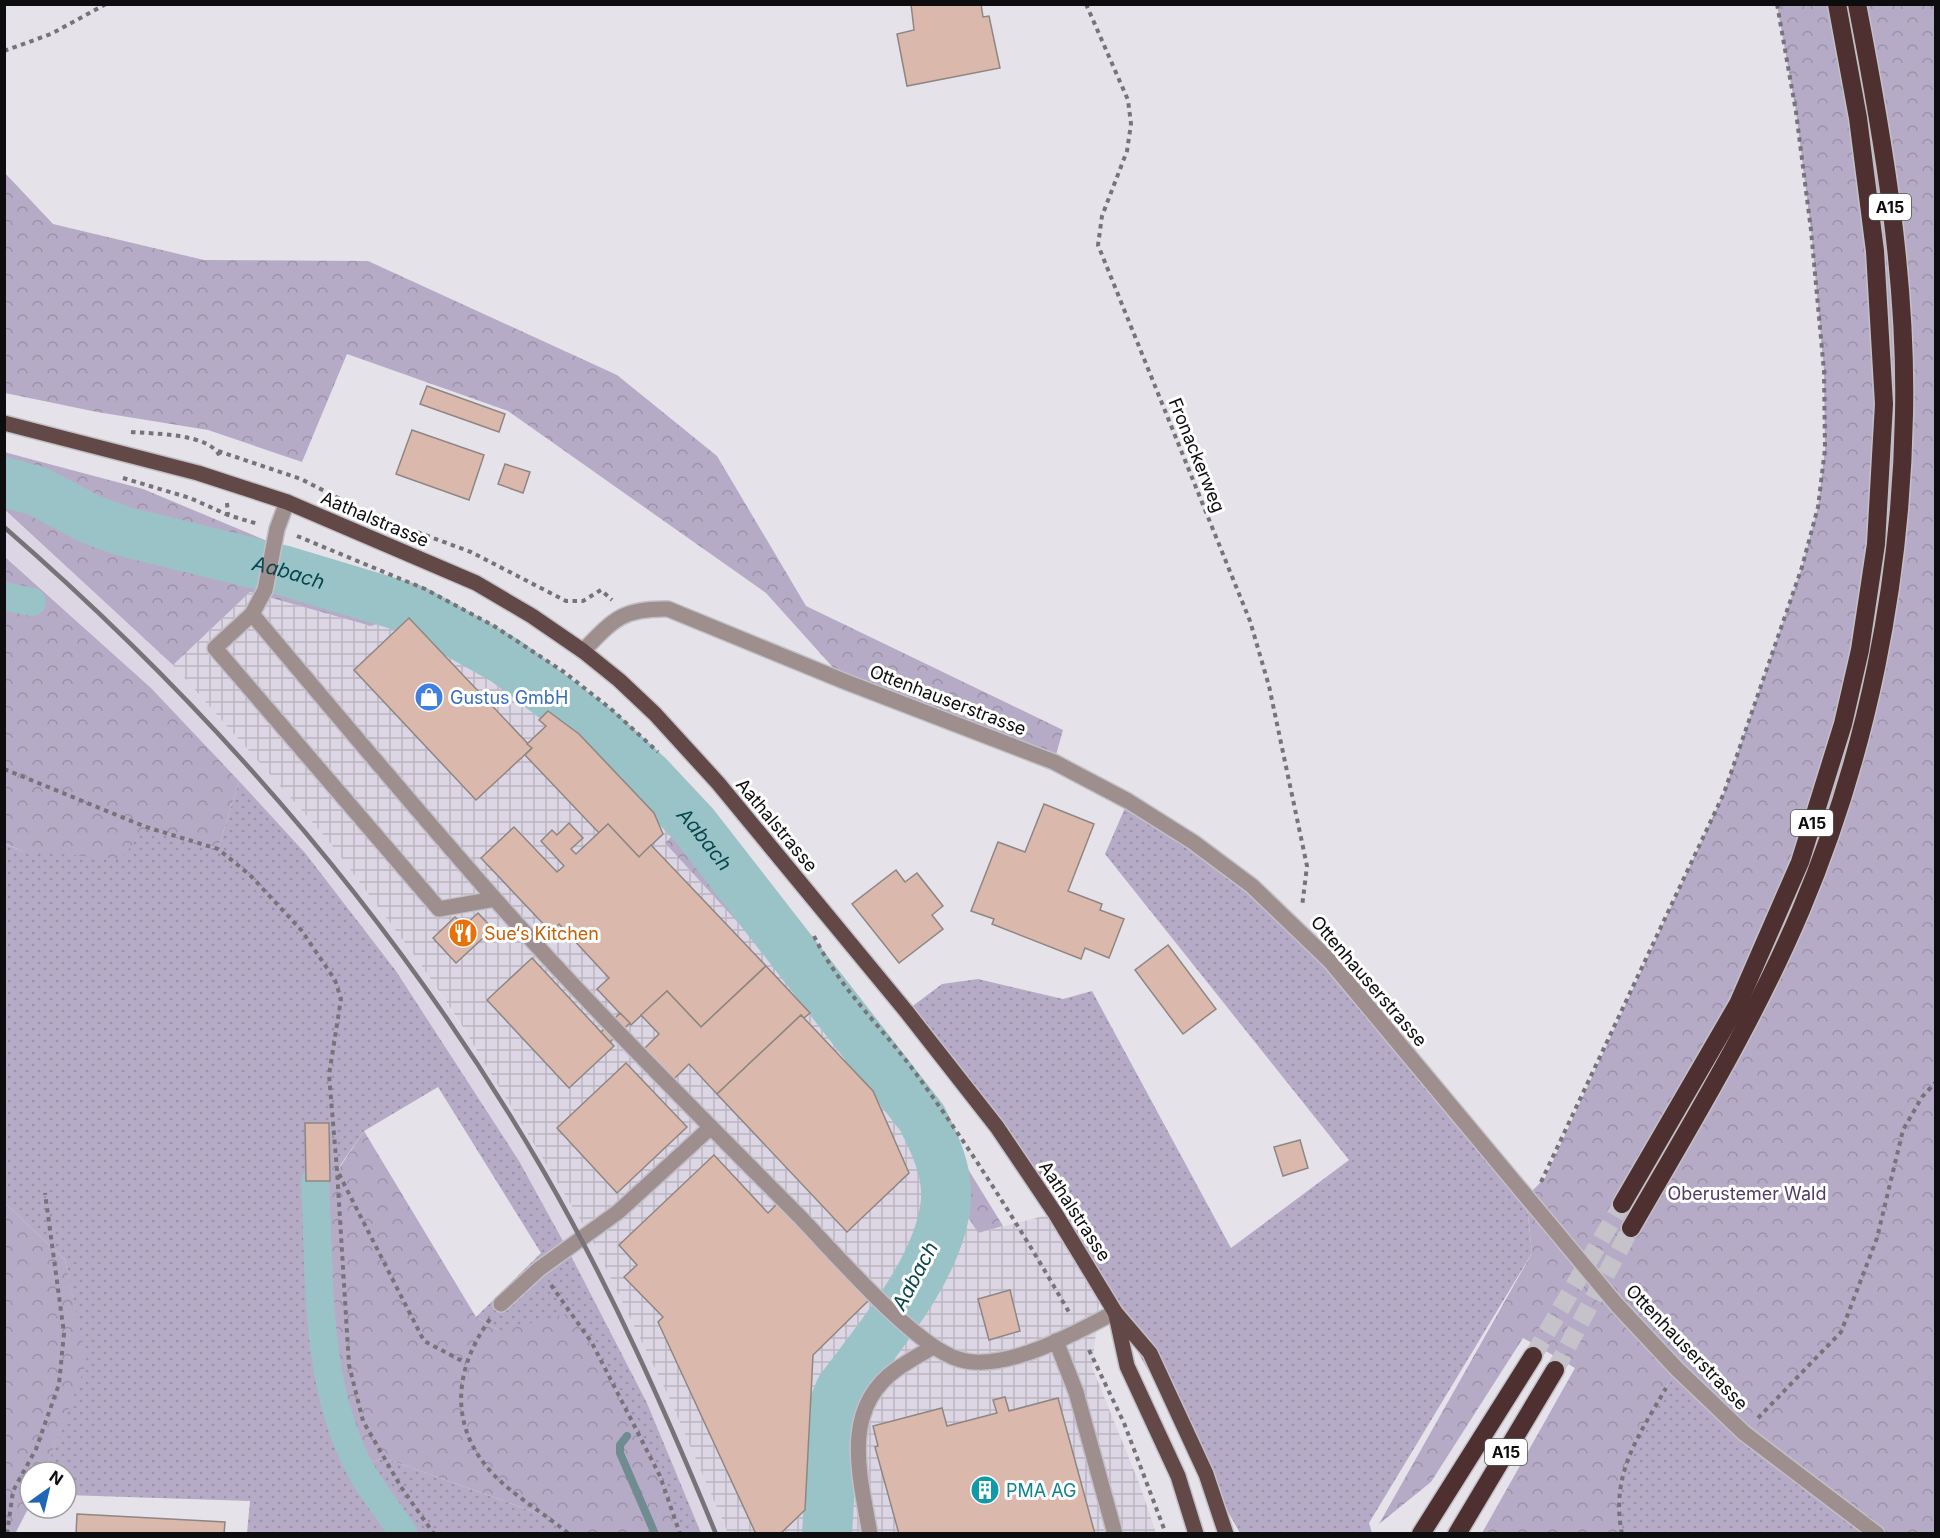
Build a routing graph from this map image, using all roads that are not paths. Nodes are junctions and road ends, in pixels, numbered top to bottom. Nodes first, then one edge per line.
1 (1837, 4) edge
2 (1857, 4) edge
3 (4, 423) edge
4 (287, 502) junction
5 (252, 614) junction
6 (583, 651) junction
7 (495, 899) junction
8 (711, 1127) junction
9 (1622, 1204) tunnel mouth
10 (1631, 1228) tunnel mouth
11 (501, 1304) road end
12 (1115, 1312) junction
13 (1056, 1341) junction
14 (933, 1347) junction
15 (1533, 1356) tunnel mouth
16 (1555, 1371) tunnel mouth
17 (1452, 1482) junction
18 (870, 1533) edge
19 (1115, 1533) edge
20 (1196, 1533) edge
21 (1226, 1533) edge
22 (1407, 1533) edge
23 (1421, 1533) edge
24 (1457, 1533) edge
25 (1877, 1533) edge

1 - 9 highway, A15
2 - 10 highway, A15
3 - 4 main road, Aathalstrasse
4 - 5 street
4 - 6 main road, Aathalstrasse
5 - 7 street
5 - 7 street
6 - 12 main road, Aathalstrasse
6 - 25 street, Ottenhauserstrasse
7 - 8 street
8 - 11 street
8 - 14 street
12 - 13 street
12 - 20 main road, Aathalstrasse
12 - 21 main road, Aathalstrasse
13 - 14 street
13 - 19 street
14 - 18 street
15 - 17 highway, A15
16 - 24 highway, A15
17 - 22 highway
17 - 23 highway

